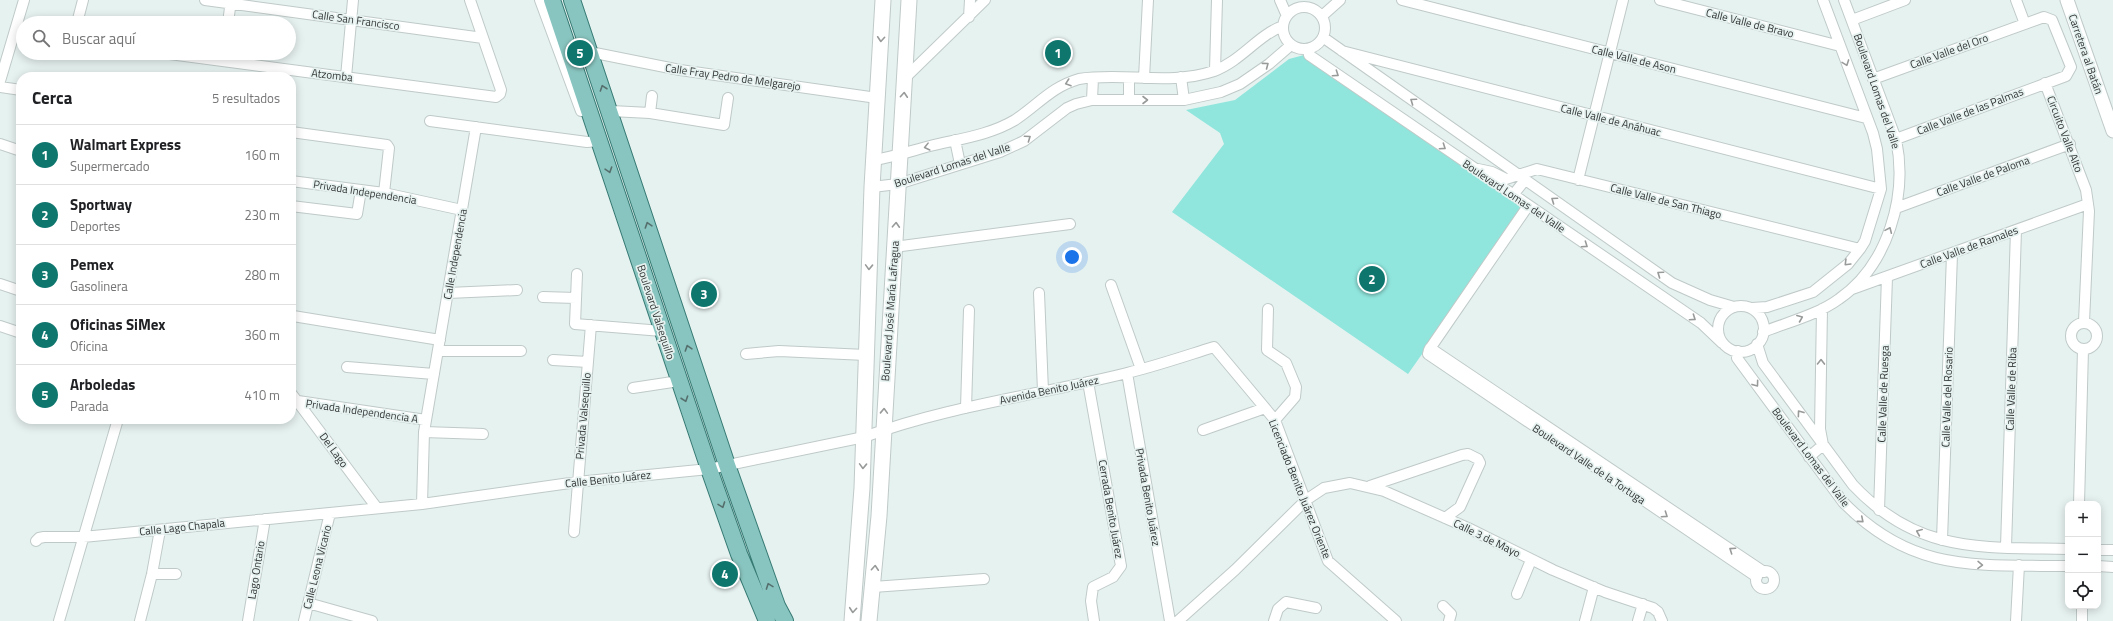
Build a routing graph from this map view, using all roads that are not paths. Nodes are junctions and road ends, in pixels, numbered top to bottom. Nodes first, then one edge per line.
1 (24, 0) edge
2 (83, 0) edge
3 (205, 0) edge
4 (353, 0) edge
5 (470, 0) edge
6 (540, 0) edge
7 (552, 0) edge
8 (572, 0) edge
9 (884, 0) edge
10 (909, 0) edge
11 (970, 0) edge
12 (985, 0) edge
13 (1148, 0) edge
14 (1217, 0) edge
15 (1280, 0) edge
16 (1340, 0) edge
17 (1402, 0) edge
18 (1623, 0) edge
19 (1660, 0) edge
20 (1823, 0) edge
21 (1844, 0) edge
22 (1905, 0) edge
23 (2016, 0) edge
24 (2067, 0) edge
25 (231, 2) edge
26 (1302, 4) edge
27 (19, 16) edge
28 (79, 16) edge
29 (229, 16) edge
30 (1287, 16) junction
31 (1322, 16) junction
32 (969, 17) junction
33 (350, 20) junction
34 (1852, 20) junction
35 (2025, 24) junction
36 (1283, 26) junction
37 (16, 27) edge
38 (483, 38) junction
39 (1324, 38) junction
40 (1291, 45) junction
41 (1840, 46) junction
42 (1308, 49) junction
43 (1342, 51) junction
44 (590, 52) junction
45 (1610, 53) junction
46 (241, 60) edge
47 (1215, 70) junction
48 (346, 77) junction
49 (1181, 77) junction
50 (905, 78) junction
51 (1093, 78) junction
52 (1129, 78) junction
53 (1144, 78) junction
54 (1873, 79) junction
55 (0, 81) edge
56 (2045, 83) junction
57 (0, 87) edge
58 (16, 89) edge
59 (652, 96) dead end
60 (728, 98) dead end
61 (877, 98) junction
62 (1092, 100) junction
63 (1129, 100) junction
64 (1184, 100) junction
65 (611, 111) junction
66 (650, 113) junction
67 (1594, 116) junction
68 (1866, 118) junction
69 (430, 121) dead end
70 (586, 122) dead end
71 (476, 127) junction
72 (2113, 131) edge
73 (296, 133) edge
74 (1896, 139) junction
75 (955, 140) junction
76 (599, 141) junction
77 (0, 144) edge
78 (2070, 144) junction
79 (16, 149) edge
80 (900, 155) junction
81 (874, 160) junction
82 (960, 164) junction
83 (1474, 168) junction
84 (1521, 177) junction
85 (1578, 180) junction
86 (296, 182) edge
87 (898, 184) junction
88 (872, 187) junction
89 (1881, 189) junction
90 (360, 190) junction
91 (384, 192) junction
92 (1513, 195) junction
93 (2088, 204) junction
94 (1528, 206) junction
95 (296, 207) edge
96 (1896, 208) junction
97 (462, 210) junction
98 (1070, 224) dead end
99 (2016, 230) junction
100 (894, 247) junction
101 (1860, 249) junction
102 (1952, 254) junction
103 (577, 274) dead end
104 (1887, 277) junction
105 (0, 284) edge
106 (1111, 285) dead end
107 (16, 289) edge
108 (517, 290) dead end
109 (1850, 290) junction
110 (448, 293) junction
111 (1039, 293) dead end
112 (543, 297) dead end
113 (576, 298) junction
114 (1734, 307) junction
115 (1752, 308) junction
116 (1268, 309) dead end
117 (1822, 309) junction
118 (969, 310) dead end
119 (296, 316) edge
120 (2084, 322) junction
121 (591, 325) junction
122 (0, 326) edge
123 (16, 331) edge
124 (662, 331) junction
125 (1764, 332) junction
126 (440, 340) junction
127 (1722, 343) junction
128 (1757, 344) junction
129 (1214, 348) joint
130 (2083, 349) junction
131 (438, 351) junction
132 (521, 352) dead end
133 (1738, 352) junction
134 (746, 354) dead end
135 (866, 355) junction
136 (553, 360) dead end
137 (588, 362) junction
138 (347, 367) dead end
139 (1141, 369) junction
140 (1127, 373) junction
141 (434, 374) junction
142 (679, 380) junction
143 (1088, 382) junction
144 (633, 388) dead end
145 (1043, 392) junction
146 (296, 399) edge
147 (298, 401) junction
148 (966, 408) junction
149 (1265, 408) junction
150 (426, 420) junction
151 (1275, 420) junction
152 (117, 424) edge
153 (884, 430) junction
154 (1203, 430) dead end
155 (1817, 431) junction
156 (424, 432) junction
157 (484, 434) dead end
158 (864, 437) junction
159 (1824, 445) junction
160 (1801, 446) junction
161 (1809, 457) junction
162 (727, 465) junction
163 (709, 469) junction
164 (577, 482) junction
165 (1370, 486) junction
166 (1306, 500) junction
167 (2079, 501) edge
168 (422, 504) junction
169 (377, 508) junction
170 (1879, 510) junction
171 (330, 513) junction
172 (1445, 518) junction
173 (265, 519) junction
174 (160, 530) junction
175 (574, 532) dead end
176 (83, 537) junction
177 (1942, 540) junction
178 (36, 542) dead end
179 (2006, 547) junction
180 (2038, 548) junction
181 (2065, 549) edge
182 (2101, 550) edge
183 (2113, 550) edge
184 (1531, 560) junction
185 (2019, 566) junction
186 (2038, 566) junction
187 (2065, 566) edge
188 (2101, 566) edge
189 (2113, 566) edge
190 (152, 574) junction
191 (176, 574) dead end
192 (1761, 574) dead end
193 (984, 579) dead end
194 (873, 587) junction
195 (1594, 587) junction
196 (1517, 594) dead end
197 (308, 603) junction
198 (1643, 604) junction
199 (1443, 606) dead end
200 (1316, 608) dead end
201 (2082, 609) edge
202 (59, 621) edge
203 (140, 621) edge
204 (248, 621) edge
205 (304, 621) edge
206 (372, 621) edge
207 (767, 621) edge
208 (786, 621) edge
209 (852, 621) edge
210 (869, 621) edge
211 (1094, 621) edge
212 (1170, 621) edge
213 (1178, 621) edge
214 (1274, 621) edge
215 (1396, 621) edge
216 (1449, 621) edge
217 (1585, 621) edge
218 (1638, 621) edge
219 (1662, 621) edge
220 (2016, 621) edge
221 (2082, 621) edge

1 - 27 street
2 - 28 street
3 - 25 street, Calle San Francisco
4 - 33 street
5 - 38 street
6 - 70 street
7 - 76 main road, Boulevard Valsequillo
8 - 44 main road, Boulevard Valsequillo
9 -> 61 main road, Boulevard José María Lafragua
10 - 50 main road, Boulevard José María Lafragua
11 - 32 street
12 - 32 street
13 - 53 street
14 - 47 street
15 - 30 street
16 - 31 street
17 - 45 street, Calle Valle de Ason
18 - 45 street
19 - 41 street, Calle Valle de Bravo
20 - 41 street, Boulevard Lomas del Valle
21 - 34 street, Boulevard Lomas del Valle
22 - 34 street
23 - 35 street
24 - 72 street, Carretera al Batán
25 - 29 street
25 - 33 street, Calle San Francisco
26 - 30 street
26 - 31 street
30 - 36 street
31 - 39 street
32 - 50 street
33 - 38 street, Calle San Francisco
33 - 48 street
34 - 54 street, Boulevard Lomas del Valle
35 - 54 street, Calle Valle del Oro
35 - 56 street, Circuito Valle Alto
36 - 40 street
36 - 47 street, Boulevard Lomas del Valle
37 - 55 street
38 - 48 street, Atzomba
39 - 42 street
39 - 43 street, Boulevard Lomas del Valle
40 - 42 street
64 -> 40 street, Boulevard Lomas del Valle
41 -> 68 street, Boulevard Lomas del Valle
42 -> 83 street, Boulevard Lomas del Valle
43 - 67 street, Calle Valle de Anáhuac
84 -> 43 street, Boulevard Lomas del Valle
44 - 61 street, Calle Fray Pedro de Melgarejo
65 -> 44 main road, Boulevard Valsequillo
45 - 67 street
45 - 68 street, Calle Valle de Ason
46 - 48 street, Atzomba
47 - 49 street, Boulevard Lomas del Valle
49 - 53 street, Boulevard Lomas del Valle
49 - 64 street
80 -> 50 main road, Boulevard José María Lafragua
51 - 52 street, Boulevard Lomas del Valle
51 - 62 street
51 -> 75 street, Boulevard Lomas del Valle
52 - 53 street, Boulevard Lomas del Valle
52 - 63 street
54 - 74 street, Boulevard Lomas del Valle
56 - 74 street, Calle Valle de las Palmas
56 - 78 street, Circuito Valle Alto
57 - 58 street
59 - 66 street
60 - 66 street
61 - 81 main road, Boulevard José María Lafragua
62 - 63 street, Boulevard Lomas del Valle
82 -> 62 street, Boulevard Lomas del Valle
63 -> 64 street, Boulevard Lomas del Valle
65 - 66 street
162 -> 65 main road, Boulevard Valsequillo
67 - 85 street
67 - 89 street, Calle Valle de Anáhuac
68 - 89 street, Boulevard Lomas del Valle
69 - 71 street
71 - 76 street
71 - 97 street, Calle Independencia
73 - 91 street
74 - 96 street, Boulevard Lomas del Valle
75 -> 80 street, Boulevard Lomas del Valle
75 - 82 street
76 -> 124 main road, Boulevard Valsequillo
77 - 79 street
78 - 93 street, Circuito Valle Alto
78 - 96 street, Calle Valle de Paloma
80 - 81 street, Boulevard Lomas del Valle
80 - 87 main road, Boulevard José María Lafragua
81 - 88 main road, Boulevard José María Lafragua
82 - 87 street, Boulevard Lomas del Valle
83 - 84 street, Calle Valle de San Thiago
83 - 92 street, Boulevard Lomas del Valle
84 - 85 street, Calle Valle de San Thiago
84 - 92 street
114 -> 84 street, Boulevard Lomas del Valle
85 - 101 street, Calle Valle de San Thiago
86 - 90 street, Privada Independencia
87 - 88 street, Boulevard Lomas del Valle
100 -> 87 main road, Boulevard José María Lafragua
88 -> 135 main road, Boulevard José María Lafragua
89 - 101 street, Boulevard Lomas del Valle
90 - 91 street, Privada Independencia
90 - 95 street
91 - 97 street, Privada Independencia
92 - 94 street, Boulevard Lomas del Valle
93 - 99 street, Calle Valle de Ramales
93 - 120 street, Circuito Valle Alto
94 -> 127 street, Boulevard Lomas del Valle
94 - 192 street, Boulevard Valle de la Tortuga
109 -> 96 street, Boulevard Lomas del Valle
97 - 110 street, Calle Independencia
98 - 100 street
99 - 102 street, Calle Valle de Ramales
99 - 179 street, Calle Valle de Riba
153 -> 100 main road, Boulevard José María Lafragua
101 -> 115 street, Boulevard Lomas del Valle
102 - 104 street, Calle Valle de Ramales
102 - 177 street, Calle Valle del Rosario
103 - 113 street
104 - 109 street, Calle Valle de Ramales
104 - 170 street, Calle Valle de Ruesga
105 - 107 street
106 - 139 street
108 - 110 street
109 - 117 street, Boulevard Lomas del Valle
110 - 126 street, Calle Independencia
111 - 145 street
112 - 113 street
113 - 121 street
114 - 115 street
114 - 127 street
115 - 125 street
116 - 151 street
125 -> 117 street, Boulevard Lomas del Valle
155 -> 117 street
118 - 148 street
119 - 126 street
120 - 130 street
120 - 130 street
121 - 124 street
121 - 137 street, Privada Valsequillo
122 - 123 street
124 - 142 main road, Boulevard Valsequillo
125 - 128 street
126 - 131 street, Calle Independencia
127 - 133 street
128 - 133 street
155 -> 128 street, Boulevard Lomas del Valle
129 - 139 street, Avenida Benito Juárez
129 - 149 street, Licenciado Benito Juárez Oriente
130 - 167 street
131 - 132 street
131 - 141 street, Calle Independencia
133 -> 160 street, Boulevard Lomas del Valle
134 - 135 street
135 - 158 main road, Boulevard José María Lafragua
136 - 137 street
137 - 164 street, Privada Valsequillo
138 - 141 street
139 - 140 street, Avenida Benito Juárez
140 - 143 street, Avenida Benito Juárez
140 - 212 street, Privada Benito Juárez
141 - 150 street, Calle Independencia
142 - 144 street
142 -> 163 main road, Boulevard Valsequillo
143 - 145 street, Avenida Benito Juárez
143 - 211 street, Cerrada Benito Juárez
145 - 148 street, Avenida Benito Juárez
146 - 147 street, Del Lago
147 - 150 street, Privada Independencia A
147 - 169 street, Del Lago
148 - 153 street, Avenida Benito Juárez
149 - 151 street, Licenciado Benito Juárez Oriente
149 - 154 street
150 - 156 street, Calle Independencia
151 - 166 street, Licenciado Benito Juárez Oriente
152 - 176 street
153 - 158 street, Calle Benito Juárez
194 -> 153 main road, Boulevard José María Lafragua
155 - 159 street, Boulevard Lomas del Valle
155 - 160 street
156 - 157 street
156 - 168 street, Calle Independencia
158 - 162 street, Calle Benito Juárez
158 -> 209 main road, Boulevard José María Lafragua
159 - 161 street
159 - 170 street, Boulevard Lomas del Valle
160 - 161 street, Boulevard Lomas del Valle
161 -> 185 street, Boulevard Lomas del Valle
162 - 163 street, Calle Benito Juárez
208 -> 162 main road, Boulevard Valsequillo
163 - 164 street, Calle Benito Juárez
163 -> 207 main road, Boulevard Valsequillo
164 - 168 street, Calle Benito Juárez
164 - 175 street, Privada Valsequillo
165 - 166 street, Calle 3 de Mayo
165 - 172 street, Calle 3 de Mayo
165 - 172 street
166 - 213 street, Calle 3 de Mayo
166 - 215 street, Licenciado Benito Juárez Oriente
168 - 169 street, Calle Benito Juárez
169 - 171 street, Calle Benito Juárez
177 -> 170 street, Boulevard Lomas del Valle
171 - 173 street, Calle Lago Chapala
171 - 197 street, Calle Leona Vicario
172 - 184 street, Calle 3 de Mayo
173 - 174 street, Calle Lago Chapala
173 - 204 street, Lago Ontario
174 - 176 street, Calle Lago Chapala
174 - 190 street
176 - 178 street, Calle Lago Chapala
176 - 202 street
177 - 179 street, Boulevard Lomas del Valle
179 - 180 street, Boulevard Lomas del Valle
180 - 181 street, Boulevard Lomas del Valle
180 - 186 street
182 - 183 street
184 - 195 street, Calle 3 de Mayo
184 - 196 street
185 - 186 street, Boulevard Lomas del Valle
185 - 220 street
186 - 187 street, Boulevard Lomas del Valle
188 - 189 street
190 - 191 street
190 - 203 street
193 - 194 street
194 - 210 main road, Boulevard José María Lafragua
195 - 198 street, Calle 3 de Mayo
195 - 217 street
197 - 205 street, Calle Leona Vicario
197 - 206 street
198 - 218 street
198 - 219 street, Calle 3 de Mayo
199 - 216 street
200 - 214 street
201 - 221 street

